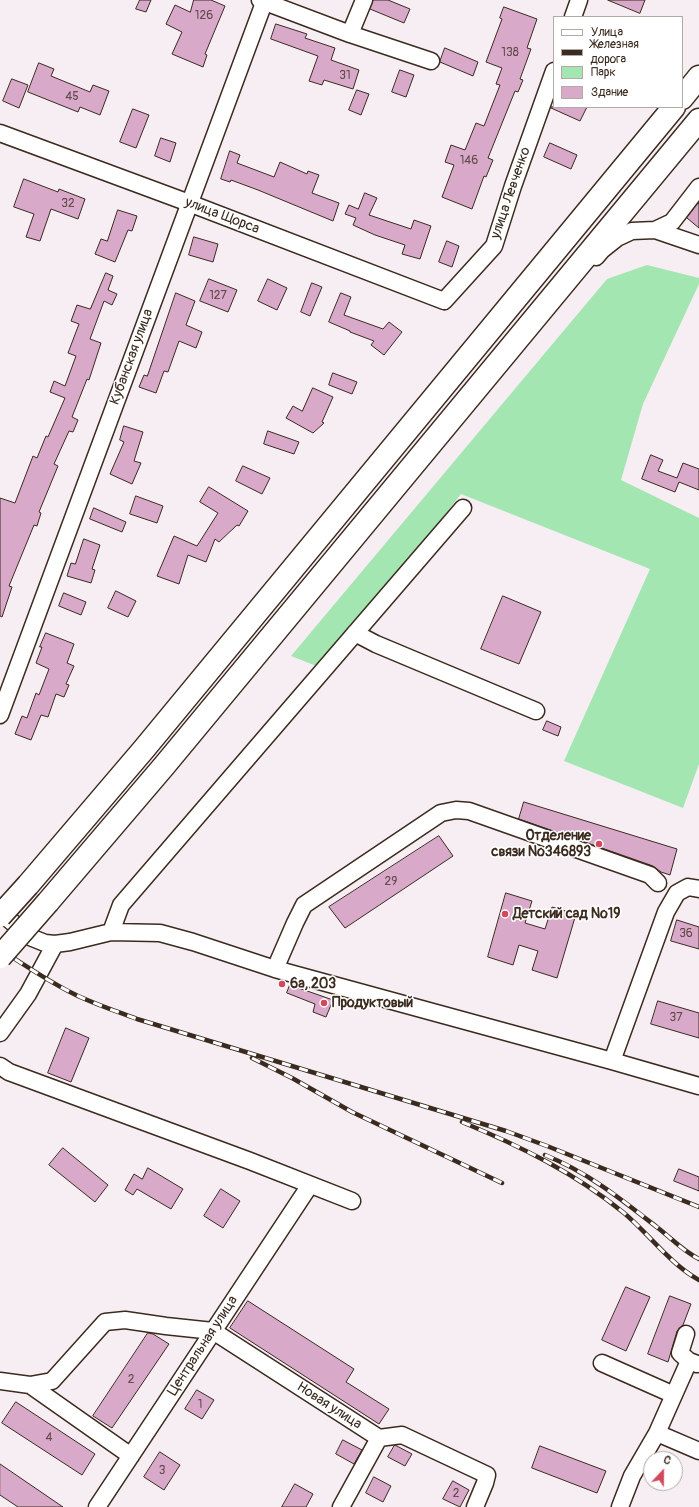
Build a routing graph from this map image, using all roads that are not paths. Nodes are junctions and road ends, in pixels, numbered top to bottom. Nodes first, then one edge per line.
1 (364, 0) edge
2 (579, 0) edge
3 (263, 1) edge
4 (573, 16) edge
5 (350, 34) junction
6 (431, 61) dead end
7 (553, 74) edge
8 (699, 77) edge
9 (683, 97) edge
10 (673, 108) edge
11 (699, 120) edge
12 (0, 133) edge
13 (699, 189) edge
14 (189, 203) junction
15 (655, 230) junction
16 (699, 246) edge
17 (549, 300) junction
18 (444, 301) joint
19 (463, 508) dead end
20 (355, 633) junction
21 (536, 711) dead end
22 (0, 715) edge
23 (658, 883) dead end
24 (699, 889) edge
25 (0, 912) edge
26 (0, 916) edge
27 (111, 932) junction
28 (55, 944) junction
29 (0, 957) edge
30 (275, 969) junction
31 (0, 1033) edge
32 (612, 1061) junction
33 (0, 1066) edge
34 (699, 1086) edge
35 (310, 1185) junction
36 (352, 1201) dead end
37 (213, 1331) junction
38 (686, 1334) dead end
39 (602, 1363) dead end
40 (694, 1363) edge
41 (0, 1381) edge
42 (30, 1384) junction
43 (674, 1395) junction
44 (657, 1433) junction
45 (379, 1438) junction
46 (699, 1451) edge
47 (130, 1456) junction
48 (97, 1507) edge
49 (341, 1507) edge
50 (475, 1507) edge
51 (620, 1507) edge

1 - 5 street
2 - 4 street
3 - 5 street
3 - 14 street, Кубанская улица
5 - 6 street
7 - 18 street, улица Левченко
8 - 9 highway
10 - 26 highway, bridge
11 - 17 highway
12 - 14 street, улица Щорса
13 - 15 street
14 - 18 street, улица Щорса
14 - 22 street, Кубанская улица
15 - 16 street
15 - 17 street
17 - 29 highway, bridge
19 - 20 street
20 - 21 street
20 - 27 street
23 - 30 street
24 - 32 street
25 - 28 street
27 - 28 street
27 - 30 street
28 - 31 street
30 - 32 street
32 - 34 street
33 - 35 street
35 - 36 street
35 - 37 street, Центральная улица
37 - 42 street
37 - 45 street, Новая улица
37 - 47 street, Центральная улица
38 - 40 street
39 - 43 street
40 - 43 street
41 - 42 street
42 - 47 street
43 - 44 street
44 - 46 street
44 - 51 street
45 - 49 street
45 - 50 street
47 - 48 street, Центральная улица

